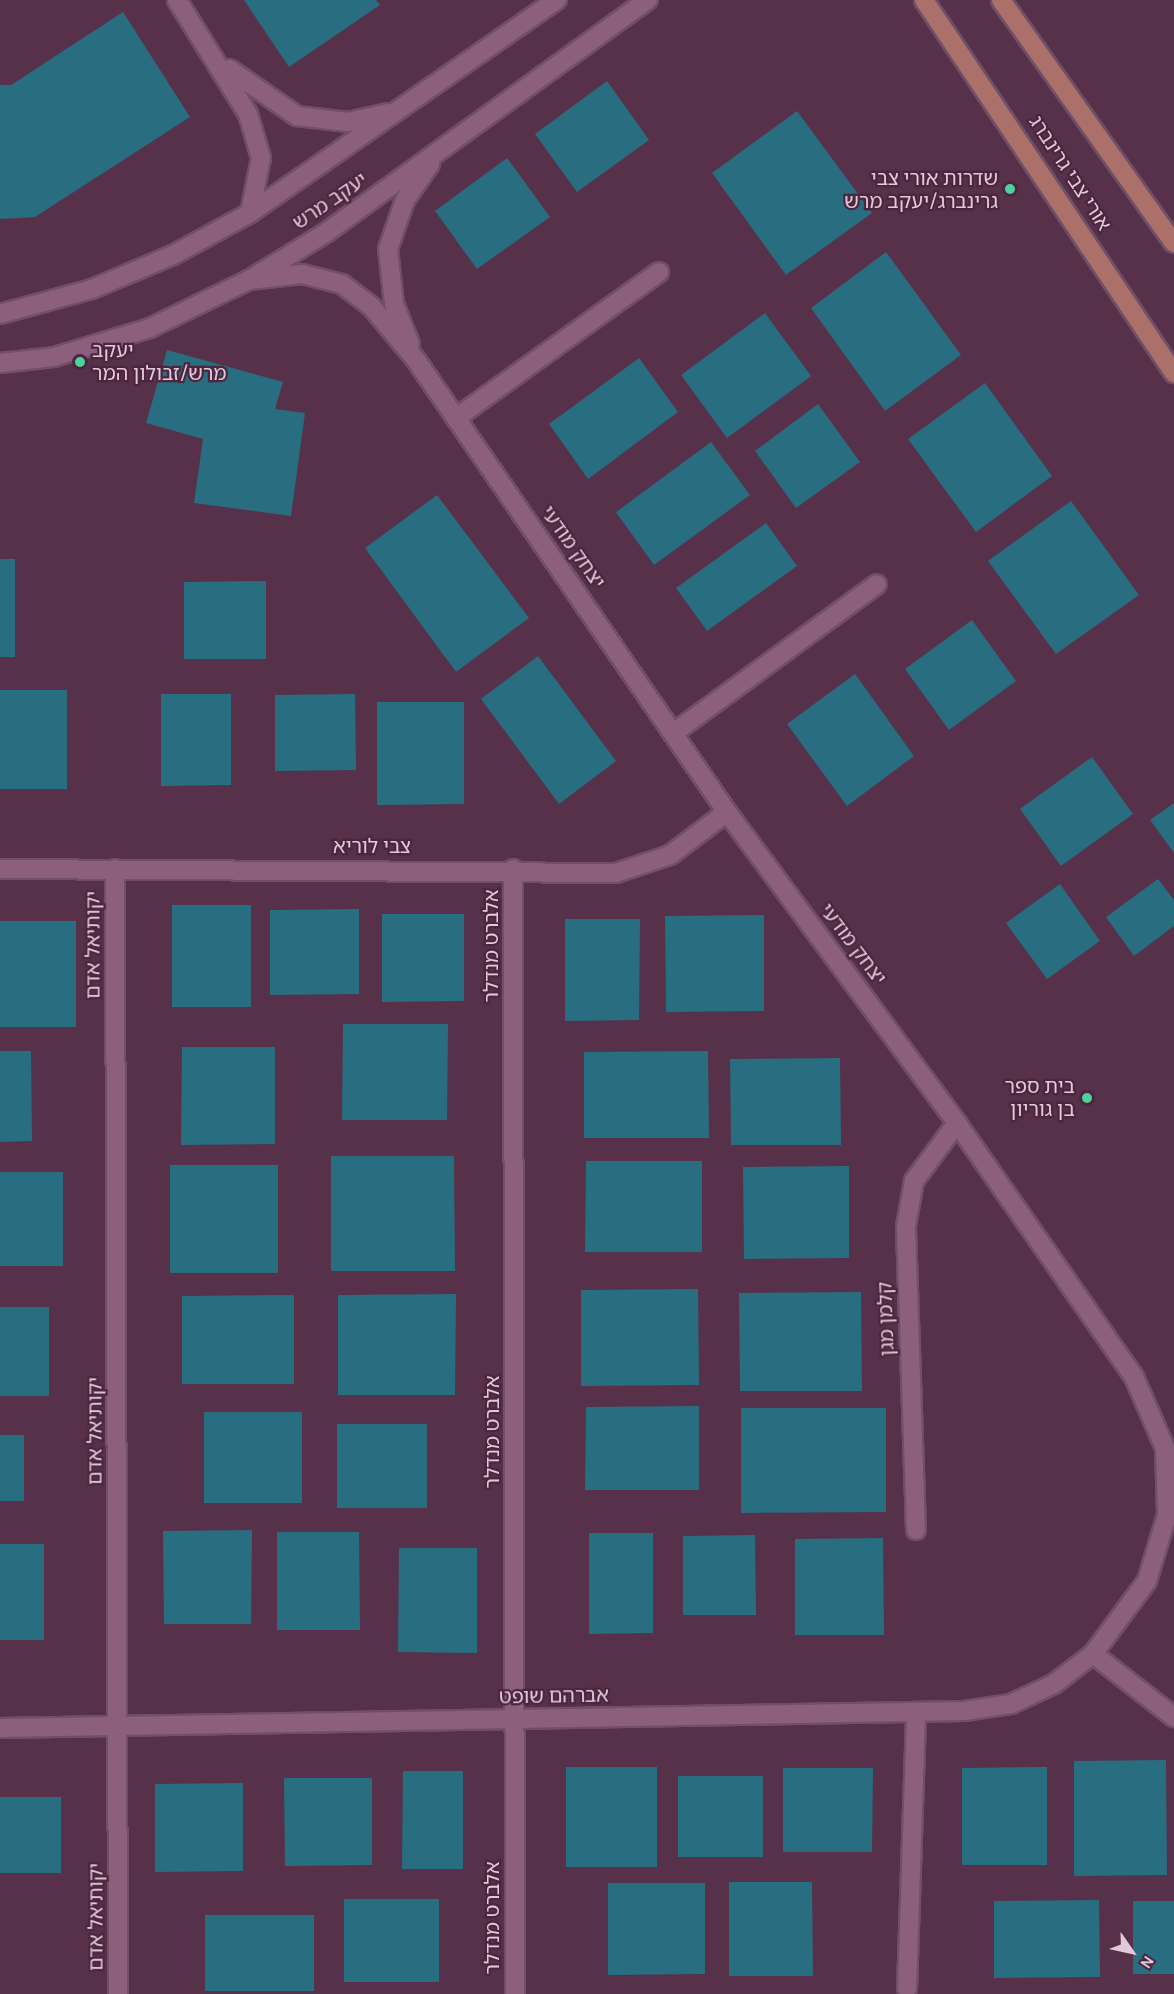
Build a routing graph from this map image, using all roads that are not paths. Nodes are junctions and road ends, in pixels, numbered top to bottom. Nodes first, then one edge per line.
1 (177, 0) edge
2 (556, 0) edge
3 (648, 0) edge
4 (924, 0) edge
5 (1001, 0) edge
6 (220, 62) junction
7 (403, 108) junction
8 (443, 149) junction
9 (250, 213) junction
10 (1174, 243) edge
11 (658, 272) dead end
12 (249, 280) junction
13 (0, 314) edge
14 (416, 360) junction
15 (0, 363) edge
16 (1174, 373) edge
17 (456, 418) junction
18 (877, 585) dead end
19 (675, 732) junction
20 (727, 812) junction
21 (0, 869) edge
22 (115, 869) junction
23 (513, 869) junction
24 (957, 1123) junction
25 (916, 1530) dead end
26 (1147, 1581) joint
27 (1093, 1654) junction
28 (916, 1712) junction
29 (1174, 1717) edge
30 (514, 1719) junction
31 (118, 1726) junction
32 (0, 1728) edge
33 (907, 1989) dead end
34 (118, 1994) edge
35 (515, 1994) edge

1 - 6 street
2 - 7 street, יעקב מרש
3 - 8 street, יעקב מרש
4 - 16 main road, אורי צבי גרינברג
5 - 10 main road
6 - 7 street
6 - 9 street
7 - 9 street, יעקב מרש
8 - 12 street, יעקב מרש
8 - 14 street, יצחק מודעי
9 - 13 street, יעקב מרש
11 - 17 street
12 - 14 street, יצחק מודעי
12 - 15 street, יעקב מרש
14 - 17 street, יצחק מודעי
17 - 19 street, יצחק מודעי
18 - 19 street
19 - 20 street, יצחק מודעי
20 - 23 street, צבי לוריא
20 - 24 street, יצחק מודעי
21 - 22 street, צבי לוריא
22 - 23 street, צבי לוריא
22 - 31 street, יקותיאל אדם
23 - 30 street, אלברט מנדלר
24 - 25 street, קלמן מגן
24 - 26 street, יצחק מודעי
26 - 27 street, אברהם שופט
27 - 28 street, אברהם שופט
27 - 29 street
28 - 30 street, אברהם שופט
28 - 33 street
30 - 31 street, אברהם שופט
30 - 35 street, אלברט מנדלר
31 - 32 street, אברהם שופט
31 - 34 street, יקותיאל אדם

